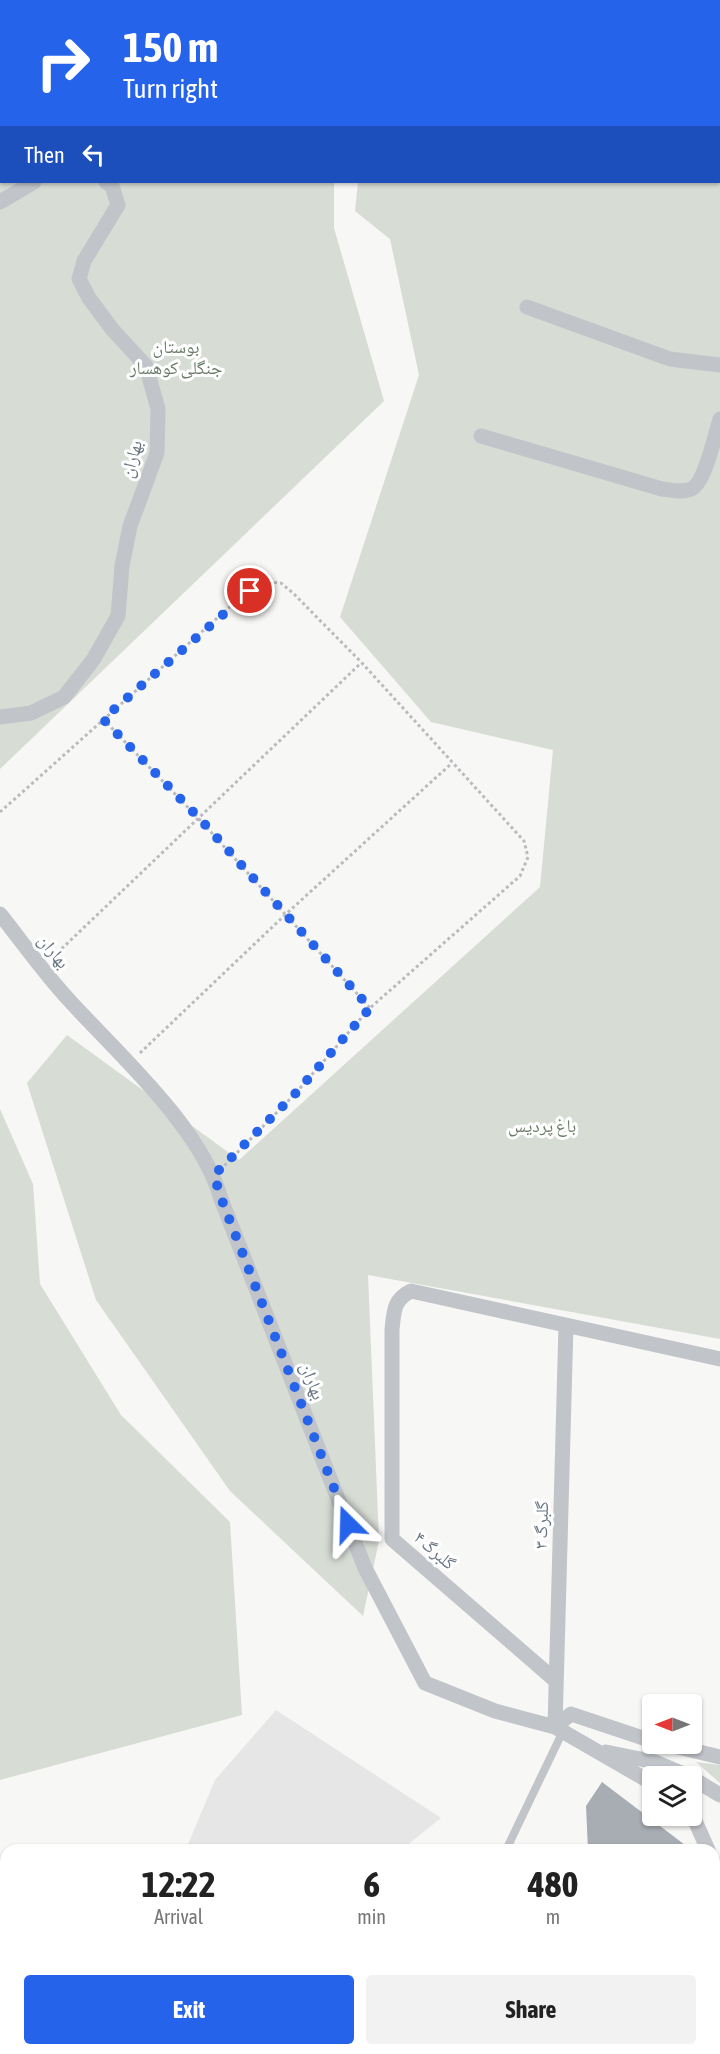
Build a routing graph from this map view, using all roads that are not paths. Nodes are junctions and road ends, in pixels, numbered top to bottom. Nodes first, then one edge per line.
1 (32, 183) edge
2 (108, 183) edge
3 (0, 202) edge
4 (527, 307) dead end
5 (720, 364) edge
6 (720, 419) edge
7 (480, 436) dead end
8 (0, 717) edge
9 (0, 915) edge
10 (566, 1325) junction
11 (720, 1359) edge
12 (556, 1680) junction
13 (571, 1714) junction
14 (555, 1727) junction
15 (642, 1738) edge
16 (591, 1749) junction
17 (702, 1753) edge
18 (720, 1757) edge
19 (664, 1766) edge
20 (642, 1777) edge
21 (702, 1784) edge
22 (720, 1794) edge
23 (697, 1826) edge
24 (509, 1844) edge
25 (705, 1844) edge

1 - 3 street
2 - 8 street, بهاران
4 - 5 street
6 - 7 street
9 - 14 street, بهاران
10 - 11 street
10 - 12 street, گلبرگ ۳
10 - 12 street, گلبرگ ۴
12 - 14 street, گلبرگ ۳
13 - 14 street
13 - 15 street
13 - 24 lane
14 - 16 street, بهاران
16 - 19 street
16 - 20 street, بهاران
17 - 18 street
21 - 22 street
23 - 25 street

